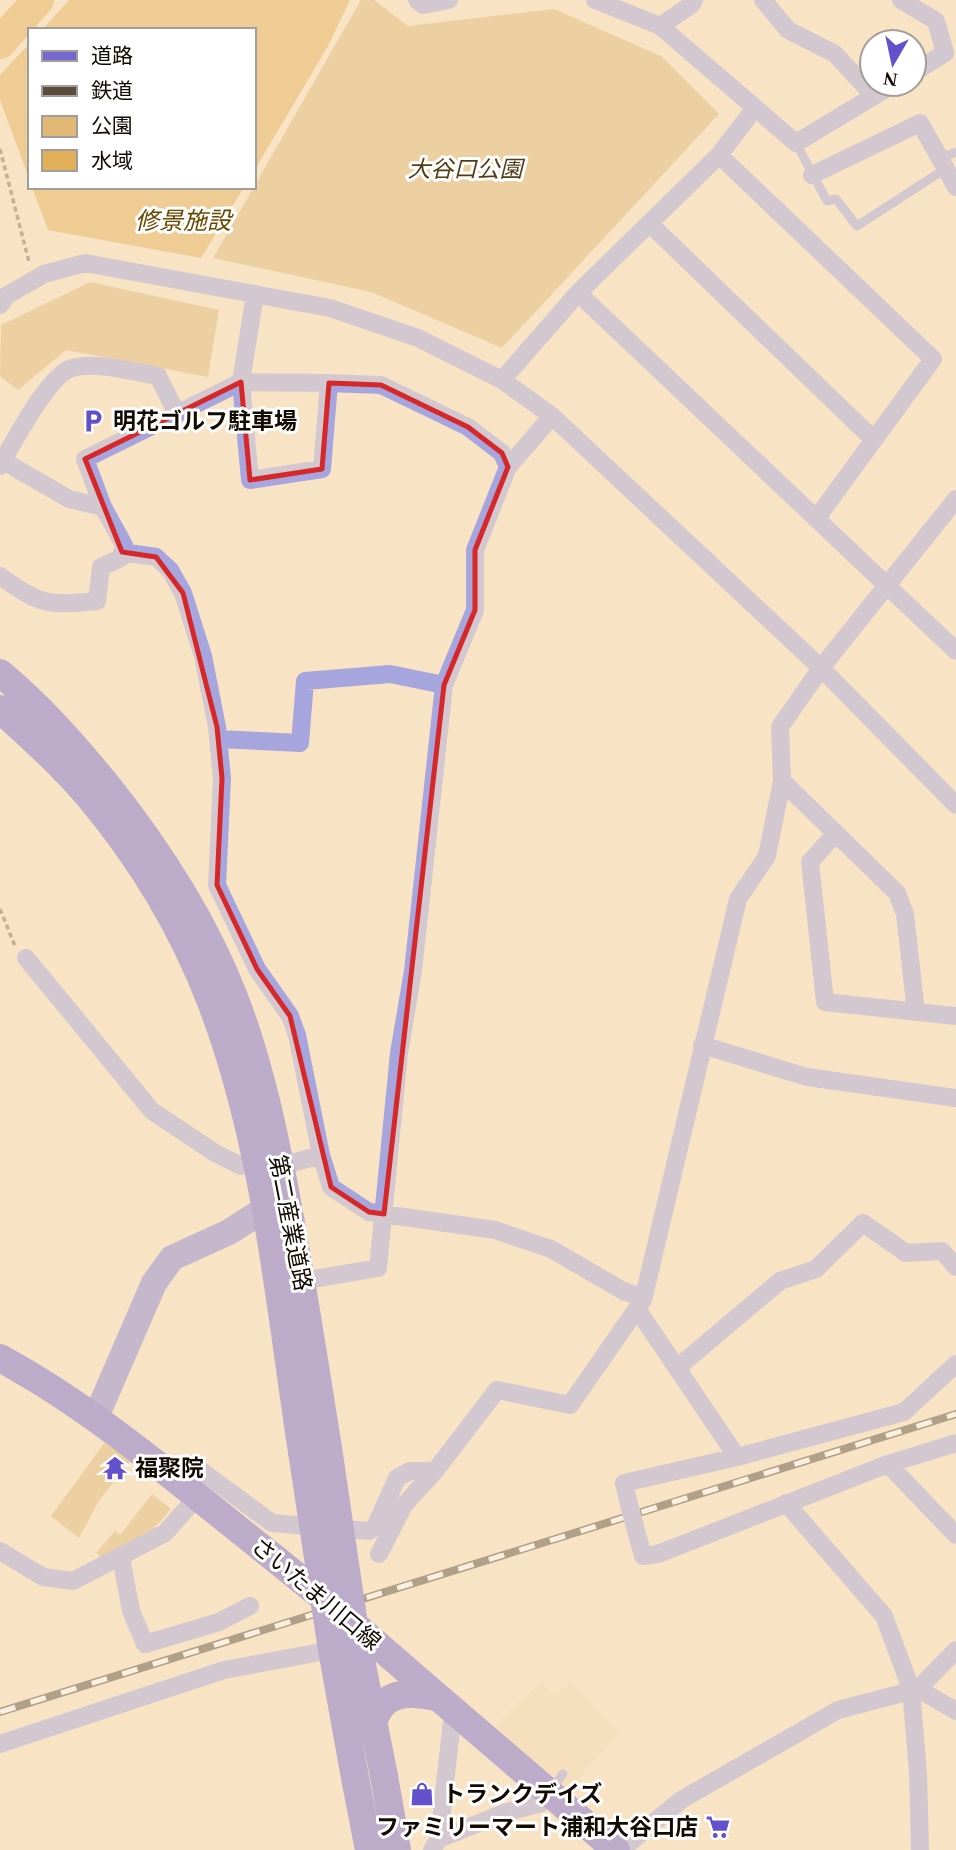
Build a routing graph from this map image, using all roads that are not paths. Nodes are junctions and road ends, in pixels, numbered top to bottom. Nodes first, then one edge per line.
1 (417, 0) edge
2 (449, 0) edge
3 (595, 0) edge
4 (694, 0) edge
5 (763, 0) edge
6 (901, 0) edge
7 (660, 26) junction
8 (928, 63) edge
9 (858, 79) edge
10 (871, 98) edge
11 (755, 108) junction
12 (796, 143) junction
13 (956, 152) edge
14 (719, 155) junction
15 (942, 164) junction
16 (812, 175) junction
17 (956, 187) edge
18 (650, 224) junction
19 (578, 293) junction
20 (255, 295) junction
21 (0, 305) edge
22 (502, 380) junction
23 (241, 382) junction
24 (329, 383) junction
25 (177, 414) junction
26 (552, 416) junction
27 (873, 440) junction
28 (1, 462) edge
29 (508, 467) junction
30 (103, 507) junction
31 (953, 509) edge
32 (816, 519) junction
33 (122, 552) junction
34 (0, 576) edge
35 (886, 584) junction
36 (956, 651) edge
37 (821, 668) junction
38 (0, 673) edge
39 (444, 685) junction
40 (0, 709) edge
41 (218, 739) junction
42 (782, 781) junction
43 (956, 805) edge
44 (836, 832) junction
45 (26, 958) road end
46 (916, 1012) junction
47 (956, 1016) edge
48 (702, 1045) junction
49 (956, 1098) edge
50 (321, 1155) junction
51 (268, 1164) junction
52 (265, 1209) junction
53 (384, 1214) junction
54 (956, 1267) edge
55 (302, 1281) junction
56 (640, 1303) junction
57 (0, 1358) edge
58 (956, 1364) edge
59 (677, 1368) junction
60 (96, 1417) junction
61 (956, 1443) edge
62 (315, 1450) junction
63 (737, 1457) junction
64 (888, 1464) junction
65 (435, 1471) junction
66 (172, 1476) junction
67 (197, 1497) junction
68 (786, 1503) junction
69 (956, 1535) edge
70 (0, 1551) edge
71 (379, 1554) dead end
72 (121, 1557) junction
73 (325, 1599) junction
74 (250, 1606) dead end
75 (354, 1625) junction
76 (332, 1650) junction
77 (956, 1650) edge
78 (915, 1689) junction
79 (444, 1704) junction
80 (956, 1711) edge
81 (373, 1723) junction
82 (0, 1744) edge
83 (556, 1784) junction
84 (435, 1844) edge
85 (369, 1850) edge
86 (397, 1850) edge
87 (618, 1850) edge
88 (920, 1850) edge

1 - 2 street
3 - 7 street
4 - 7 street
5 - 9 street
6 - 8 street
7 - 11 street
10 - 12 street
11 - 12 street
11 - 14 street
12 - 16 lane
13 - 15 lane
14 - 18 street
14 - 27 street
15 - 16 street
15 - 16 lane
15 - 17 street
18 - 19 street
18 - 27 street
19 - 22 street
19 - 32 street
20 - 21 street
20 - 22 street
20 - 23 street
22 - 26 street
23 - 24 street
23 - 24 street
23 - 25 street
24 - 29 street
25 - 28 street
25 - 30 street
26 - 29 street
26 - 37 street
27 - 32 street
28 - 30 street
29 - 39 street
30 - 33 street
31 - 35 street
32 - 35 street
33 - 34 street
33 - 41 street
35 - 36 street
35 - 37 street
37 - 42 street
37 - 43 street
38 - 51 main road, 第二産業道路
39 - 41 street
39 - 53 street
40 - 51 main road, 第二産業道路
41 - 50 street
42 - 44 street
42 - 48 street
44 - 46 street
44 - 46 street
45 - 51 street
46 - 47 street
48 - 49 street
48 - 56 street
50 - 51 street
50 - 53 street
51 - 52 main road, 第二産業道路
51 - 55 main road, 第二産業道路
52 - 60 street
52 - 62 main road, 第二産業道路
53 - 55 street
53 - 56 street
54 - 59 street
55 - 62 main road, 第二産業道路
56 - 59 street
56 - 65 street
57 - 60 main road, さいたま川口線
58 - 63 street
59 - 63 street
60 - 66 main road, さいたま川口線
61 - 64 street
62 - 73 main road, 第二産業道路, bridge
62 - 75 main road, 第二産業道路, bridge
63 - 68 street, bridge
64 - 68 street
64 - 69 street
65 - 66 street
65 - 71 street
66 - 67 main road, さいたま川口線
67 - 72 street
67 - 73 main road, さいたま川口線, bridge
68 - 78 street
70 - 72 street
72 - 74 street
73 - 75 main road, さいたま川口線, bridge
73 - 76 main road, 第二産業道路, bridge
75 - 79 main road, さいたま川口線, bridge
75 - 81 main road, 第二産業道路, bridge
76 - 82 street
76 - 85 main road, 第二産業道路, bridge
77 - 78 street
78 - 80 street
78 - 87 street
78 - 88 street
79 - 81 main road
79 - 83 main road, さいたま川口線
79 - 84 street
81 - 86 main road, 第二産業道路, bridge
83 - 84 street
83 - 87 main road, さいたま川口線

